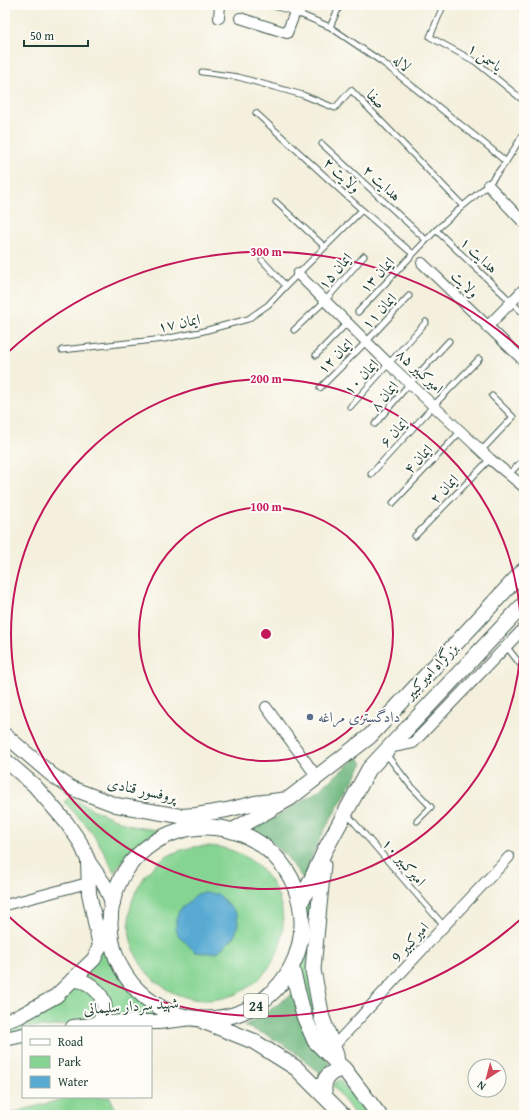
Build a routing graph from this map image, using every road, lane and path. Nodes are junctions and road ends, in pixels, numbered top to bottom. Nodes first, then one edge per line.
1 (220, 5) edge
2 (270, 5) edge
3 (305, 5) edge
4 (340, 5) edge
5 (443, 5) edge
6 (520, 5) edge
7 (524, 10) edge
8 (298, 14) junction
9 (219, 18) dead end
10 (240, 18) dead end
11 (330, 27) junction
12 (202, 72) dead end
13 (524, 101) edge
14 (256, 113) dead end
15 (524, 135) edge
16 (322, 144) dead end
17 (506, 162) junction
18 (488, 185) junction
19 (276, 202) dead end
20 (463, 206) junction
21 (362, 210) junction
22 (524, 223) edge
23 (436, 230) junction
24 (426, 240) junction
25 (325, 247) junction
26 (413, 254) junction
27 (364, 256) dead end
28 (262, 260) dead end
29 (422, 263) dead end
30 (298, 274) junction
31 (286, 286) junction
32 (524, 289) edge
33 (409, 296) dead end
34 (325, 301) junction
35 (511, 302) junction
36 (358, 312) dead end
37 (524, 314) edge
38 (426, 322) dead end
39 (347, 323) junction
40 (487, 326) junction
41 (294, 330) dead end
42 (367, 341) junction
43 (449, 342) dead end
44 (62, 350) dead end
45 (316, 355) dead end
46 (479, 359) dead end
47 (524, 361) edge
48 (390, 364) junction
49 (410, 383) junction
50 (320, 388) dead end
51 (492, 396) dead end
52 (434, 405) junction
53 (350, 407) dead end
54 (375, 424) dead end
55 (461, 431) junction
56 (481, 451) junction
57 (490, 459) junction
58 (524, 460) edge
59 (371, 474) dead end
60 (509, 474) junction
61 (524, 487) edge
62 (393, 503) dead end
63 (415, 536) dead end
64 (524, 570) edge
65 (524, 604) edge
66 (524, 628) edge
67 (506, 646) junction
68 (524, 668) edge
69 (266, 707) dead end
70 (5, 736) edge
71 (386, 750) junction
72 (5, 760) edge
73 (48, 772) junction
74 (316, 777) junction
75 (34, 785) junction
76 (71, 788) junction
77 (290, 798) junction
78 (54, 808) junction
79 (346, 813) junction
80 (417, 821) dead end
81 (232, 831) junction
82 (324, 852) junction
83 (509, 857) dead end
84 (88, 860) junction
85 (89, 884) junction
86 (302, 900) junction
87 (5, 905) edge
88 (112, 910) junction
89 (444, 926) junction
90 (100, 946) junction
91 (292, 969) junction
92 (72, 980) junction
93 (195, 1018) junction
94 (5, 1021) edge
95 (95, 1025) junction
96 (84, 1026) edge
97 (22, 1035) edge
98 (5, 1039) edge
99 (333, 1047) junction
100 (341, 1066) junction
101 (325, 1096) junction
102 (343, 1115) edge
103 (379, 1115) edge

1 - 9 street
2 - 8 lane, لاله
3 - 8 lane
4 - 11 lane
5 - 13 lane, یاسمن ۱
6 - 7 lane
8 - 10 street
8 - 11 lane, لاله
11 - 17 lane, لاله
12 - 20 lane, صفا
14 - 21 lane, ولایت ۲
15 - 17 lane, ایمان ۱۳
16 - 24 lane, هدایت ۲
17 - 18 lane, ایمان ۱۳
18 - 20 lane, ایمان ۱۳
18 - 22 street
19 - 25 lane
20 - 23 lane, ایمان ۱۳
21 - 25 lane, ایمان ۱۷
21 - 26 lane, ولایت ۲
23 - 24 lane, ایمان ۱۳
23 - 35 lane, هدایت ۱
24 - 26 lane, ایمان ۱۳
25 - 30 lane, ایمان ۱۷
26 - 36 lane, ایمان ۱۳
27 - 34 lane, ایمان ۱۵
28 - 31 lane
29 - 40 street, ولایت
30 - 31 lane, ایمان ۱۷
30 - 34 street, امیرکبیر ۸۵
31 - 44 lane, ایمان ۱۷
32 - 35 street
33 - 42 lane, ایمان ۱۱
34 - 39 street, امیرکبیر ۸۵
34 - 41 lane, ایمان ۱۵
35 - 37 lane, هدایت ۱
35 - 40 street
38 - 48 lane, ایمان ۱۰
39 - 42 street, امیرکبیر ۸۵
39 - 45 lane
40 - 47 street, ولایت
42 - 48 street, امیرکبیر ۸۵
42 - 50 lane, ایمان ۱۲
43 - 49 lane, ایمان ۸
46 - 52 lane, ایمان ۶
48 - 49 street, امیرکبیر ۸۵
48 - 53 lane, ایمان ۱۰
49 - 52 street, امیرکبیر ۸۵
49 - 54 lane, ایمان ۸
51 - 56 lane
52 - 55 street, امیرکبیر ۸۵
52 - 59 lane, ایمان ۶
55 - 56 street, امیرکبیر ۸۵
55 - 62 lane, ایمان ۴
56 - 57 street, امیرکبیر ۸۵
57 - 60 street, امیرکبیر ۸۵
57 - 63 lane, ایمان ۲
58 - 60 lane
60 - 61 street, امیرکبیر ۸۵
64 - 74 main road, بزرگراه امیرکبیر
65 - 71 main road, بزرگراه امیرکبیر / 24
66 - 67 street
67 - 68 lane
67 - 71 street
69 - 74 street
70 - 73 main road, پروفسور قنادی
71 - 79 main road, بزرگراه امیرکبیر / 24
71 - 80 lane
72 - 75 main road
73 - 75 main road
73 - 76 main road, پروفسور قنادی
74 - 77 main road, بزرگراه امیرکبیر
75 - 78 main road
76 - 77 main road, پروفسور قنادی
76 - 78 main road
77 - 81 main road, بزرگراه امیرکبیر
78 - 84 main road
79 - 82 main road, بزرگراه امیرکبیر / 24
79 - 89 lane, امیرکبیر ۱۰
81 - 86 main road, 24
81 - 88 main road, 24
82 - 86 main road, بزرگراه امیرکبیر / 24
82 - 99 main road, 24
83 - 89 street, امیرکبیر 9
84 - 85 main road
84 - 88 main road
85 - 87 street
85 - 90 main road
86 - 91 main road, 24
88 - 90 main road, شهید سردار سلیمانی
88 - 93 main road, 24
89 - 99 street, امیرکبیر 9
90 - 92 main road, شهید سردار سلیمانی
91 - 93 main road, 24
91 - 100 main road
92 - 94 main road, شهید سردار سلیمانی
92 - 95 main road
93 - 95 main road, شهید سردار سلیمانی
93 - 101 main road, 24
95 - 96 main road, شهید سردار سلیمانی
97 - 98 main road
99 - 100 main road, 24
100 - 101 main road
100 - 103 main road, 24
101 - 102 main road, 24

